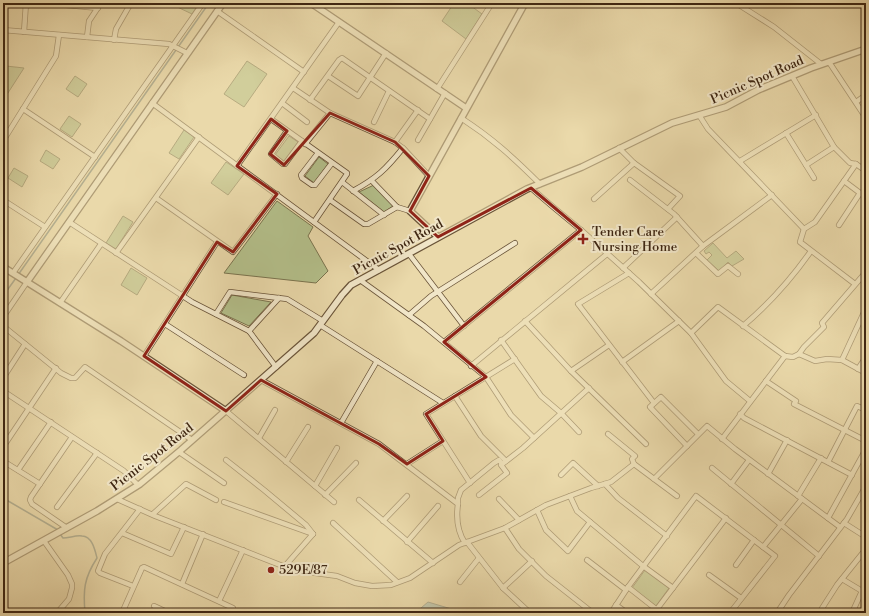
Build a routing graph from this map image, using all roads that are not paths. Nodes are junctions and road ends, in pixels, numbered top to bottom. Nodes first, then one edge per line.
1 (26, 3) edge
2 (44, 3) edge
3 (101, 3) edge
4 (131, 3) edge
5 (203, 3) edge
6 (223, 3) edge
7 (311, 3) edge
8 (492, 3) edge
9 (525, 3) edge
10 (736, 3) edge
11 (98, 8) junction
12 (217, 11) junction
13 (339, 22) junction
14 (3, 30) edge
15 (24, 32) junction
16 (59, 35) junction
17 (88, 37) junction
18 (114, 40) junction
19 (176, 48) junction
20 (866, 49) edge
21 (187, 54) junction
22 (386, 54) junction
23 (829, 62) junction
24 (821, 64) junction
25 (304, 72) junction
26 (328, 76) junction
27 (792, 76) junction
28 (370, 78) junction
29 (293, 88) junction
30 (437, 88) junction
31 (389, 91) junction
32 (445, 93) junction
33 (866, 95) edge
34 (310, 100) junction
35 (856, 102) junction
36 (152, 103) junction
37 (282, 103) junction
38 (466, 108) junction
39 (23, 109) junction
40 (418, 110) junction
41 (330, 113) junction
42 (699, 115) junction
43 (816, 115) junction
44 (461, 118) junction
45 (866, 118) edge
46 (271, 119) junction
47 (430, 119) junction
48 (307, 122) dead end
49 (374, 122) dead end
50 (287, 131) junction
51 (786, 133) junction
52 (199, 137) junction
53 (418, 140) dead end
54 (3, 141) edge
55 (395, 142) junction
56 (304, 143) junction
57 (834, 147) junction
58 (403, 148) junction
59 (619, 148) junction
60 (318, 153) junction
61 (95, 157) junction
62 (740, 161) junction
63 (332, 163) junction
64 (634, 163) junction
65 (856, 164) junction
66 (806, 165) junction
67 (237, 166) junction
68 (866, 170) edge
69 (429, 176) junction
70 (814, 178) dead end
71 (630, 180) dead end
72 (372, 181) junction
73 (844, 181) junction
74 (342, 182) junction
75 (540, 184) junction
76 (532, 188) junction
77 (353, 191) junction
78 (860, 193) junction
79 (277, 194) junction
80 (772, 195) junction
81 (866, 197) edge
82 (156, 198) junction
83 (594, 199) dead end
84 (3, 200) edge
85 (330, 200) junction
86 (397, 207) junction
87 (668, 209) junction
88 (410, 211) junction
89 (384, 215) junction
90 (677, 217) junction
91 (69, 222) junction
92 (314, 222) junction
93 (839, 225) dead end
94 (46, 227) junction
95 (804, 229) junction
96 (581, 230) junction
97 (438, 237) junction
98 (218, 242) junction
99 (515, 243) dead end
100 (101, 244) junction
101 (703, 246) junction
102 (812, 251) junction
103 (696, 252) junction
104 (116, 253) junction
105 (410, 254) junction
106 (607, 254) junction
107 (3, 267) edge
108 (623, 268) junction
109 (380, 270) junction
110 (866, 272) edge
111 (629, 274) junction
112 (738, 274) dead end
113 (16, 275) junction
114 (360, 280) junction
115 (27, 282) junction
116 (855, 284) junction
117 (438, 292) junction
118 (651, 294) junction
119 (183, 296) junction
120 (279, 298) junction
121 (60, 303) junction
122 (866, 308) edge
123 (216, 314) junction
124 (409, 315) junction
125 (3, 317) edge
126 (525, 320) junction
127 (679, 321) junction
128 (321, 323) junction
129 (165, 324) junction
130 (3, 326) edge
131 (464, 326) junction
132 (743, 326) junction
133 (249, 331) junction
134 (691, 333) junction
135 (501, 340) junction
136 (444, 342) junction
137 (26, 344) junction
138 (609, 345) junction
139 (799, 354) junction
140 (144, 356) junction
141 (785, 356) junction
142 (866, 357) edge
143 (515, 359) junction
144 (842, 360) junction
145 (377, 361) junction
146 (622, 362) junction
147 (471, 366) junction
148 (276, 367) junction
149 (56, 368) junction
150 (858, 369) junction
151 (571, 370) junction
152 (866, 373) edge
153 (244, 375) dead end
154 (486, 377) junction
155 (3, 378) edge
156 (261, 380) junction
157 (766, 381) junction
158 (589, 388) junction
159 (3, 390) edge
160 (455, 396) junction
161 (750, 401) junction
162 (443, 403) junction
163 (654, 403) junction
164 (29, 408) junction
165 (275, 410) dead end
166 (866, 410) edge
167 (226, 411) junction
168 (561, 413) junction
169 (740, 414) junction
170 (51, 422) junction
171 (341, 423) junction
172 (308, 427) dead end
173 (844, 430) junction
174 (579, 432) dead end
175 (608, 434) dead end
176 (698, 434) junction
177 (72, 437) junction
178 (259, 438) junction
179 (534, 438) junction
180 (722, 439) junction
181 (192, 440) junction
182 (787, 440) junction
183 (443, 441) junction
184 (866, 441) edge
185 (646, 444) dead end
186 (687, 446) junction
187 (3, 447) edge
188 (338, 448) dead end
189 (866, 448) edge
190 (179, 452) junction
191 (97, 453) junction
192 (820, 458) junction
193 (226, 460) dead end
194 (749, 460) junction
195 (3, 461) edge
196 (286, 462) junction
197 (356, 462) dead end
198 (828, 462) junction
199 (504, 463) junction
200 (407, 464) junction
201 (634, 464) junction
202 (712, 468) dead end
203 (18, 470) junction
204 (768, 474) junction
205 (852, 475) junction
206 (561, 476) dead end
207 (654, 478) junction
208 (224, 483) dead end
209 (470, 483) junction
210 (40, 484) junction
211 (605, 484) junction
212 (731, 484) junction
213 (138, 485) junction
214 (315, 486) junction
215 (598, 486) junction
216 (866, 486) edge
217 (325, 495) junction
218 (479, 495) dead end
219 (407, 496) dead end
220 (570, 496) junction
221 (677, 496) dead end
222 (800, 497) junction
223 (117, 499) junction
224 (499, 499) dead end
225 (216, 500) dead end
226 (359, 500) dead end
227 (224, 502) dead end
228 (334, 502) dead end
229 (458, 504) junction
230 (438, 506) dead end
231 (58, 507) dead end
232 (140, 509) junction
233 (537, 510) junction
234 (153, 514) junction
235 (726, 518) junction
236 (828, 518) junction
237 (519, 520) junction
238 (383, 521) junction
239 (590, 522) junction
240 (333, 523) dead end
241 (781, 525) junction
242 (842, 525) junction
243 (184, 527) junction
244 (505, 528) junction
245 (65, 529) junction
246 (122, 533) junction
247 (203, 534) junction
248 (313, 534) junction
249 (667, 536) junction
250 (866, 537) edge
251 (754, 540) junction
252 (44, 541) junction
253 (407, 542) junction
254 (466, 543) junction
255 (763, 546) junction
256 (866, 549) edge
257 (243, 550) junction
258 (819, 556) junction
259 (479, 558) junction
260 (587, 560) dead end
261 (532, 561) junction
262 (3, 562) edge
263 (433, 563) junction
264 (736, 565) dead end
265 (285, 566) junction
266 (644, 566) junction
267 (709, 575) dead end
268 (842, 579) junction
269 (397, 582) junction
270 (460, 582) dead end
271 (182, 584) junction
272 (133, 586) junction
273 (503, 588) junction
274 (673, 588) junction
275 (627, 589) junction
276 (741, 598) junction
277 (219, 601) junction
278 (616, 605) junction
279 (154, 606) dead end
280 (657, 610) junction
281 (731, 612) edge
282 (11, 613) edge
283 (23, 613) edge
284 (57, 613) edge
285 (122, 613) edge
286 (169, 613) edge
287 (232, 613) edge
288 (530, 613) edge
289 (593, 613) edge
290 (611, 613) edge
291 (627, 613) edge
292 (661, 613) edge
293 (777, 613) edge
294 (819, 613) edge
295 (852, 613) edge

1 - 15 street
2 - 11 street
3 - 11 street
4 - 18 street
5 - 19 street
6 - 12 street
7 - 13 street
8 - 30 street
9 - 38 street
10 - 24 street
11 - 17 street
12 - 21 street
12 - 25 street
13 - 22 street
13 - 25 street
14 - 15 street
15 - 16 street
16 - 17 street
16 - 39 street
17 - 18 street
18 - 19 street
19 - 21 street
19 - 61 street
20 - 23 street, Picnic Spot Road
21 - 36 street
22 - 28 street
22 - 30 street
23 - 24 street, Picnic Spot Road
23 - 35 street
24 - 27 street, Picnic Spot Road
25 - 29 street
26 - 28 street
26 - 28 street
26 - 34 street
27 - 42 street, Picnic Spot Road
27 - 43 street
28 - 31 street
29 - 34 street
29 - 37 street
30 - 32 street
31 - 40 street
31 - 49 street
32 - 38 street
32 - 47 street
33 - 35 street
34 - 41 street
35 - 45 street
36 - 52 street
36 - 91 street
37 - 46 street
37 - 48 street
38 - 44 street
39 - 54 street
39 - 61 street
40 - 47 street
40 - 55 street
41 - 55 street
41 - 56 street
42 - 59 street, Picnic Spot Road
42 - 62 street
43 - 51 street
43 - 57 street
44 - 69 street
44 - 75 street
46 - 50 street
46 - 67 street
47 - 53 street
50 - 56 street
50 - 56 street
51 - 62 street
51 - 66 street
52 - 67 street
52 - 82 street
55 - 58 street
56 - 60 street
57 - 65 street
57 - 66 street
58 - 69 street
58 - 72 street
59 - 64 street
59 - 75 street, Picnic Spot Road
60 - 63 street
60 - 63 street
61 - 94 street
62 - 80 street
63 - 74 street
64 - 83 street
64 - 87 street
65 - 68 street
65 - 73 street
66 - 70 street
67 - 79 street
69 - 88 street
71 - 87 street
72 - 77 street
72 - 86 street
73 - 78 street
73 - 95 street
74 - 77 street
74 - 85 street
75 - 76 street, Picnic Spot Road
76 - 96 street
76 - 97 street, Picnic Spot Road
77 - 89 street
78 - 81 street
78 - 93 street
79 - 92 street
79 - 98 street
80 - 95 street
80 - 101 street
82 - 98 street
82 - 104 street
84 - 94 street
85 - 89 street
85 - 92 street
86 - 88 street
86 - 89 street
87 - 90 street
88 - 97 street
90 - 101 street
90 - 108 street
91 - 100 street
91 - 115 street
92 - 109 street
94 - 113 street
95 - 102 street
96 - 106 street
96 - 131 street
97 - 105 street, Picnic Spot Road
98 - 119 street
99 - 117 street
100 - 104 street
100 - 121 street
101 - 103 street
102 - 116 street
102 - 132 street
103 - 112 street
103 - 118 street
104 - 119 street
105 - 109 street, Picnic Spot Road
105 - 117 street
106 - 108 street
106 - 126 street
107 - 113 street
108 - 111 street
109 - 114 street, Picnic Spot Road
110 - 116 street
111 - 118 street
111 - 138 street
113 - 115 street
114 - 124 street
114 - 128 street, Picnic Spot Road
115 - 121 street
115 - 125 street
116 - 139 street
117 - 124 street
117 - 131 street
118 - 127 street
119 - 123 street
119 - 129 street
120 - 123 street
120 - 128 street
120 - 133 street
121 - 140 street
122 - 144 street
123 - 133 street
124 - 136 street
126 - 135 street
126 - 151 street
127 - 134 street
127 - 146 street
128 - 145 street
128 - 148 street, Picnic Spot Road
129 - 140 street
129 - 153 street
130 - 137 street
131 - 136 street
132 - 134 street
132 - 141 street
133 - 148 street
134 - 161 street
135 - 143 street
135 - 147 street
136 - 147 street
137 - 149 street
137 - 155 street
138 - 146 street
138 - 151 street
139 - 141 street
139 - 144 street
140 - 167 street
141 - 157 street
142 - 150 street
143 - 154 street
143 - 168 street
144 - 150 street
145 - 162 street
145 - 171 street
146 - 163 street
147 - 154 street
148 - 156 street, Picnic Spot Road
149 - 164 street
149 - 181 street
150 - 152 street
151 - 158 street
154 - 160 street
154 - 179 street
156 - 167 street, Picnic Spot Road
156 - 171 street
157 - 161 street
157 - 173 street
158 - 168 street
158 - 185 street
159 - 164 street
160 - 162 street
160 - 199 street
161 - 169 street
162 - 183 street
163 - 176 street
163 - 186 street
164 - 170 street
164 - 187 street
165 - 178 street
166 - 173 street
167 - 178 street
167 - 181 street, Picnic Spot Road
168 - 174 street
168 - 179 street
169 - 180 street
169 - 182 street
170 - 177 street
170 - 203 street
171 - 200 street
172 - 196 street
173 - 184 street
173 - 198 street
175 - 201 street
176 - 180 street
176 - 186 street
177 - 191 street
177 - 210 street
178 - 196 street
179 - 199 street
180 - 194 street
181 - 190 street, Picnic Spot Road
182 - 192 street
182 - 204 street
183 - 200 street
183 - 209 street
186 - 207 street
188 - 214 street
189 - 205 street
190 - 208 street
190 - 213 street, Picnic Spot Road
191 - 213 street
191 - 231 street
192 - 198 street
192 - 222 street
193 - 248 street
194 - 204 street
194 - 212 street
195 - 203 street
196 - 214 street
197 - 217 street
198 - 205 street
199 - 209 street
199 - 218 street
200 - 229 street
201 - 207 street
201 - 211 street
202 - 212 street
203 - 210 street
204 - 222 street
205 - 236 street
206 - 215 street
207 - 221 street
209 - 229 street
210 - 245 street
211 - 215 street
211 - 249 street
212 - 241 street
213 - 223 street, Picnic Spot Road
214 - 217 street
215 - 220 street
216 - 242 street
217 - 228 street
219 - 238 street
220 - 233 street
220 - 239 street
222 - 236 street
222 - 241 street
223 - 232 street
223 - 245 street, Picnic Spot Road
224 - 237 street
225 - 234 street
226 - 238 street
227 - 248 street
229 - 254 street
230 - 253 street
232 - 234 street
232 - 246 street
233 - 237 street
233 - 239 street
234 - 243 street
235 - 249 street
235 - 251 street
235 - 274 street
236 - 242 street
237 - 244 street
238 - 253 street
239 - 266 street
240 - 269 street
241 - 255 street
241 - 258 street
242 - 250 street
242 - 258 street
243 - 246 street
243 - 247 street
244 - 254 street
244 - 261 street
245 - 252 street, Picnic Spot Road
246 - 272 street
247 - 257 street
247 - 271 street
248 - 265 street
249 - 266 street
251 - 255 street
251 - 264 street
252 - 262 street, Picnic Spot Road
252 - 284 street
253 - 263 street
254 - 259 street
254 - 263 street
255 - 276 street
256 - 268 street
257 - 265 street
257 - 277 street
258 - 293 street
259 - 270 street
259 - 273 street
260 - 275 street
261 - 273 street
261 - 289 street
263 - 269 street
265 - 269 street
266 - 274 street
266 - 275 street
267 - 276 street
268 - 294 street
268 - 295 street
271 - 272 street
271 - 277 street
272 - 285 street
273 - 288 street
274 - 280 street
275 - 278 street
275 - 280 street
276 - 281 street
277 - 287 street
278 - 290 street
278 - 291 street
279 - 286 street
280 - 292 street
282 - 283 street

